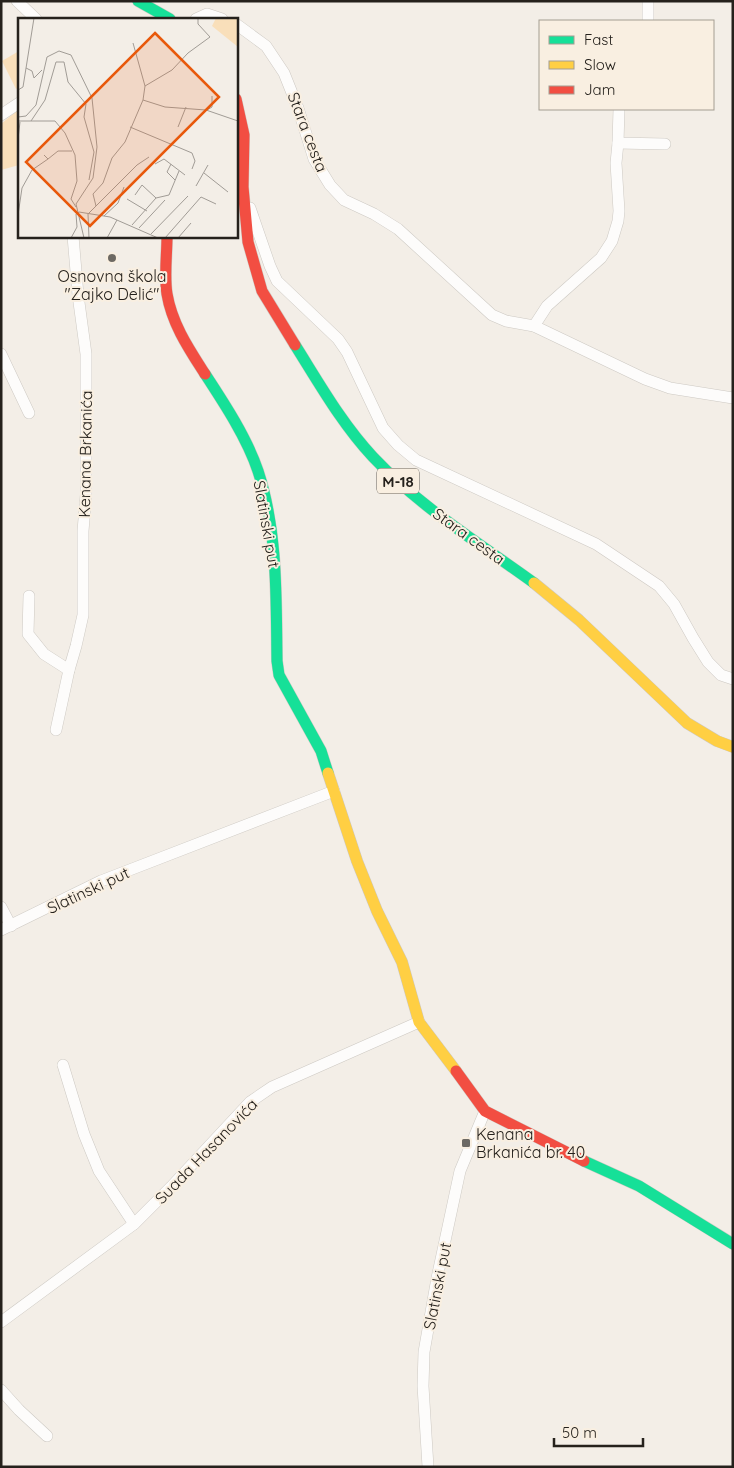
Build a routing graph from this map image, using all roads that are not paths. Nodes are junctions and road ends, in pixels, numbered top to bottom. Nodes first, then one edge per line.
1 (17, 1) edge
2 (138, 1) edge
3 (648, 1) edge
4 (149, 9) edge
5 (35, 18) edge
6 (168, 18) edge
7 (198, 18) edge
8 (219, 18) edge
9 (648, 20) edge
10 (238, 25) edge
11 (18, 104) edge
12 (238, 108) edge
13 (619, 110) edge
14 (1, 115) edge
15 (618, 143) junction
16 (665, 144) dead end
17 (243, 187) junction
18 (73, 238) edge
19 (167, 238) edge
20 (534, 326) junction
21 (1, 354) edge
22 (733, 398) edge
23 (29, 413) dead end
24 (28, 596) dead end
25 (68, 670) junction
26 (733, 679) edge
27 (56, 730) dead end
28 (733, 747) edge
29 (334, 791) junction
30 (1, 907) edge
31 (6, 928) edge
32 (420, 1022) junction
33 (63, 1065) dead end
34 (484, 1111) junction
35 (134, 1224) junction
36 (733, 1244) edge
37 (2, 1323) edge
38 (1, 1390) edge
39 (47, 1436) dead end
40 (428, 1467) edge

1 - 5 street
2 - 4 street
3 - 9 street
4 - 6 street
7 - 8 street
10 - 20 street, Stara cesta
11 - 14 street
12 - 17 street, Stara cesta / M-18
13 - 15 street
15 - 16 street
15 - 20 street
17 - 26 street, Stara cesta
17 - 28 street, Stara cesta / M-18
18 - 25 street, Kenana Brkanića
19 - 29 street, Slatinski put
20 - 22 street, Stara cesta
21 - 23 street
24 - 25 street
25 - 27 street, Kenana Brkanića
29 - 31 street, Slatinski put
29 - 32 street, Slatinski put
30 - 31 street, Slatinski put
32 - 34 street, Slatinski put
32 - 35 street, Suada Hasanovića
33 - 35 street
34 - 36 street, Slatinski put
34 - 40 street, Slatinski put
35 - 37 street, Suada Hasanovića
38 - 39 street

